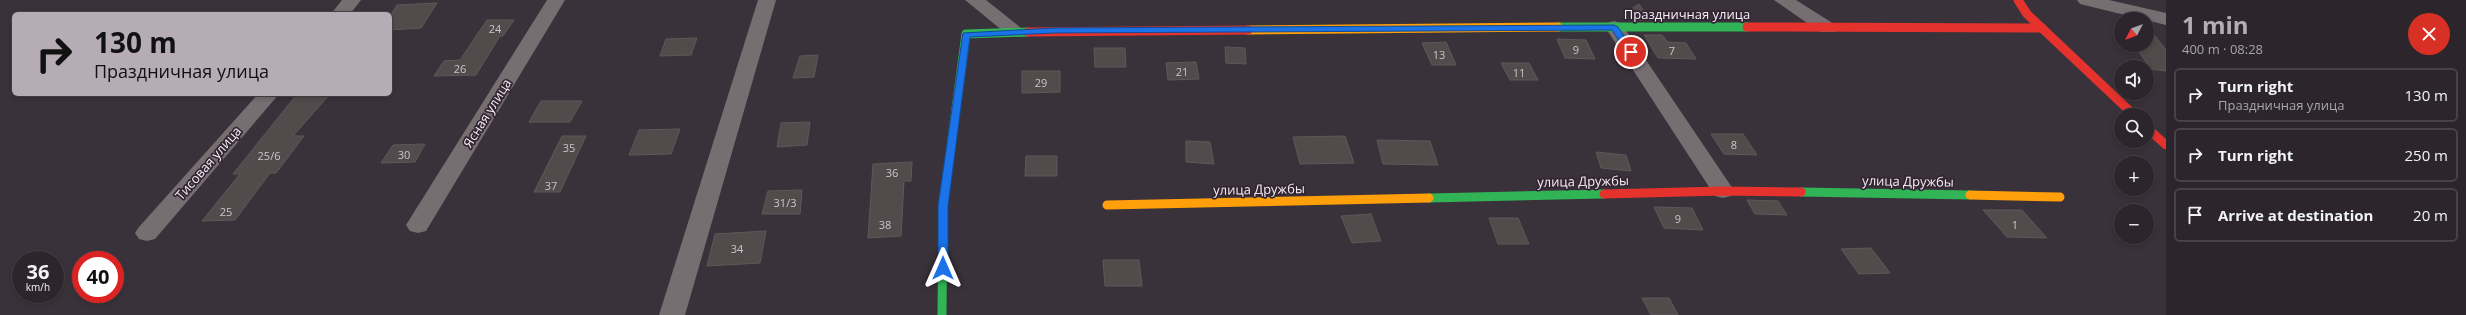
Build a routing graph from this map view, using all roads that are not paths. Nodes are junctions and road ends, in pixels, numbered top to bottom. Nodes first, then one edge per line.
1 (352, 0) edge
2 (556, 0) edge
3 (767, 0) edge
4 (974, 0) edge
5 (1783, 0) edge
6 (2018, 0) edge
7 (2086, 0) edge
8 (342, 12) edge
9 (2166, 19) edge
10 (1614, 27) junction
11 (1827, 28) junction
12 (2042, 28) junction
13 (1016, 32) junction
14 (267, 96) edge
15 (2127, 108) edge
16 (2154, 134) edge
17 (2166, 145) edge
18 (1723, 191) junction
19 (2060, 197) dead end
20 (1107, 205) dead end
21 (418, 225) dead end
22 (147, 233) dead end
23 (672, 315) edge
24 (942, 315) edge

1 - 8 street
2 - 21 street, Ясная улица
3 - 23 street
4 - 13 street
5 - 11 street
6 - 12 street
7 - 9 street
10 - 11 street, Праздничная улица
10 - 13 street, Праздничная улица
10 - 18 street
11 - 12 street, Праздничная улица
12 - 15 street
13 - 24 street, Праздничная улица
14 - 22 street, Тисовая улица
16 - 17 street
18 - 19 street, улица Дружбы
18 - 20 street, улица Дружбы

